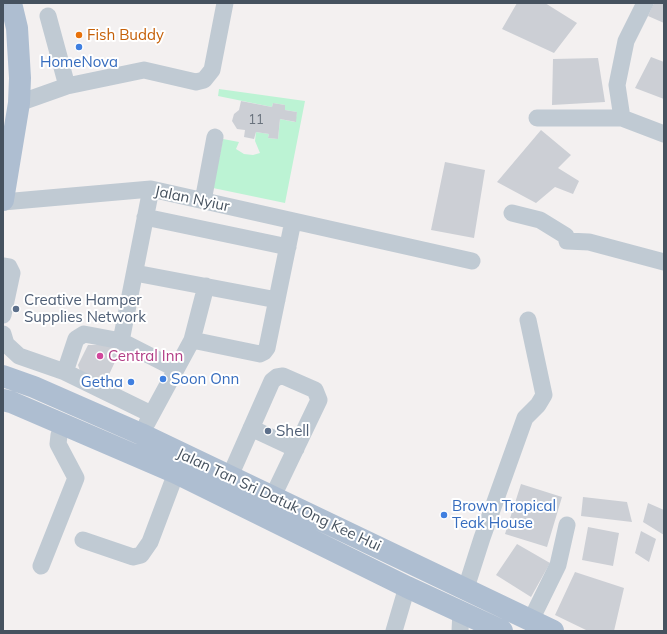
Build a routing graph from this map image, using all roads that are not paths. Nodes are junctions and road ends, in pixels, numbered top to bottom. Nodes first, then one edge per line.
1 (11, 3) edge
2 (225, 3) edge
3 (645, 3) edge
4 (48, 16) dead end
5 (67, 86) junction
6 (19, 103) junction
7 (538, 118) dead end
8 (622, 118) junction
9 (664, 134) edge
10 (216, 137) dead end
11 (8, 178) junction
12 (151, 189) junction
13 (41, 199) junction
14 (3, 201) edge
15 (203, 201) junction
16 (512, 213) dead end
17 (145, 217) junction
18 (293, 221) junction
19 (288, 247) junction
20 (472, 261) dead end
21 (664, 262) edge
22 (3, 266) edge
23 (135, 273) junction
24 (206, 286) junction
25 (277, 300) junction
26 (3, 315) edge
27 (528, 320) dead end
28 (3, 334) edge
29 (192, 340) junction
30 (121, 342) junction
31 (176, 369) junction
32 (65, 372) junction
33 (3, 376) edge
34 (3, 400) edge
35 (151, 414) junction
36 (64, 425) junction
37 (251, 428) junction
38 (141, 434) junction
39 (296, 449) junction
40 (176, 473) junction
41 (230, 476) junction
42 (273, 496) junction
43 (566, 525) dead end
44 (83, 540) dead end
45 (41, 566) dead end
46 (407, 587) junction
47 (466, 588) junction
48 (531, 620) junction
49 (461, 621) edge
50 (394, 631) edge
51 (502, 631) edge
52 (553, 631) edge

1 - 6 main road
2 - 5 street
3 - 8 street
4 - 5 street
5 - 6 street
6 - 11 main road
7 - 8 street
8 - 9 street
10 - 15 street
11 - 13 street, Jalan Nyiur
11 - 14 main road
12 - 13 street, Jalan Nyiur
12 - 15 street, Jalan Nyiur
12 - 17 street
13 - 14 street, Jalan Nyiur
15 - 18 street, Jalan Nyiur
16 - 21 street
17 - 19 street
17 - 23 street
18 - 19 street
18 - 20 street, Jalan Nyiur
19 - 25 street
22 - 26 street
23 - 24 street
23 - 30 street
24 - 25 street
24 - 29 street
25 - 29 street
27 - 47 street
28 - 32 street
29 - 31 street
30 - 31 street
30 - 32 street
31 - 35 street
32 - 35 street
33 - 38 main road, Jalan Tan Sri Datuk Ong Kee Hui
34 - 36 main road, Jalan Tan Sri Datuk Ong Kee Hui
35 - 38 street
36 - 40 main road, Jalan Tan Sri Datuk Ong Kee Hui
36 - 45 street
37 - 39 street
37 - 39 street
37 - 41 street
38 - 41 main road, Jalan Tan Sri Datuk Ong Kee Hui
39 - 42 street
40 - 44 street
40 - 46 main road, Jalan Tan Sri Datuk Ong Kee Hui
41 - 42 main road, Jalan Tan Sri Datuk Ong Kee Hui
42 - 47 main road, Jalan Tan Sri Datuk Ong Kee Hui
43 - 48 street
46 - 49 main road, Jalan Tan Sri Datuk Ong Kee Hui
46 - 50 street
47 - 48 main road, Jalan Tan Sri Datuk Ong Kee Hui
48 - 52 main road, Jalan Tan Sri Datuk Ong Kee Hui
49 - 51 main road, Jalan Tan Sri Datuk Ong Kee Hui

